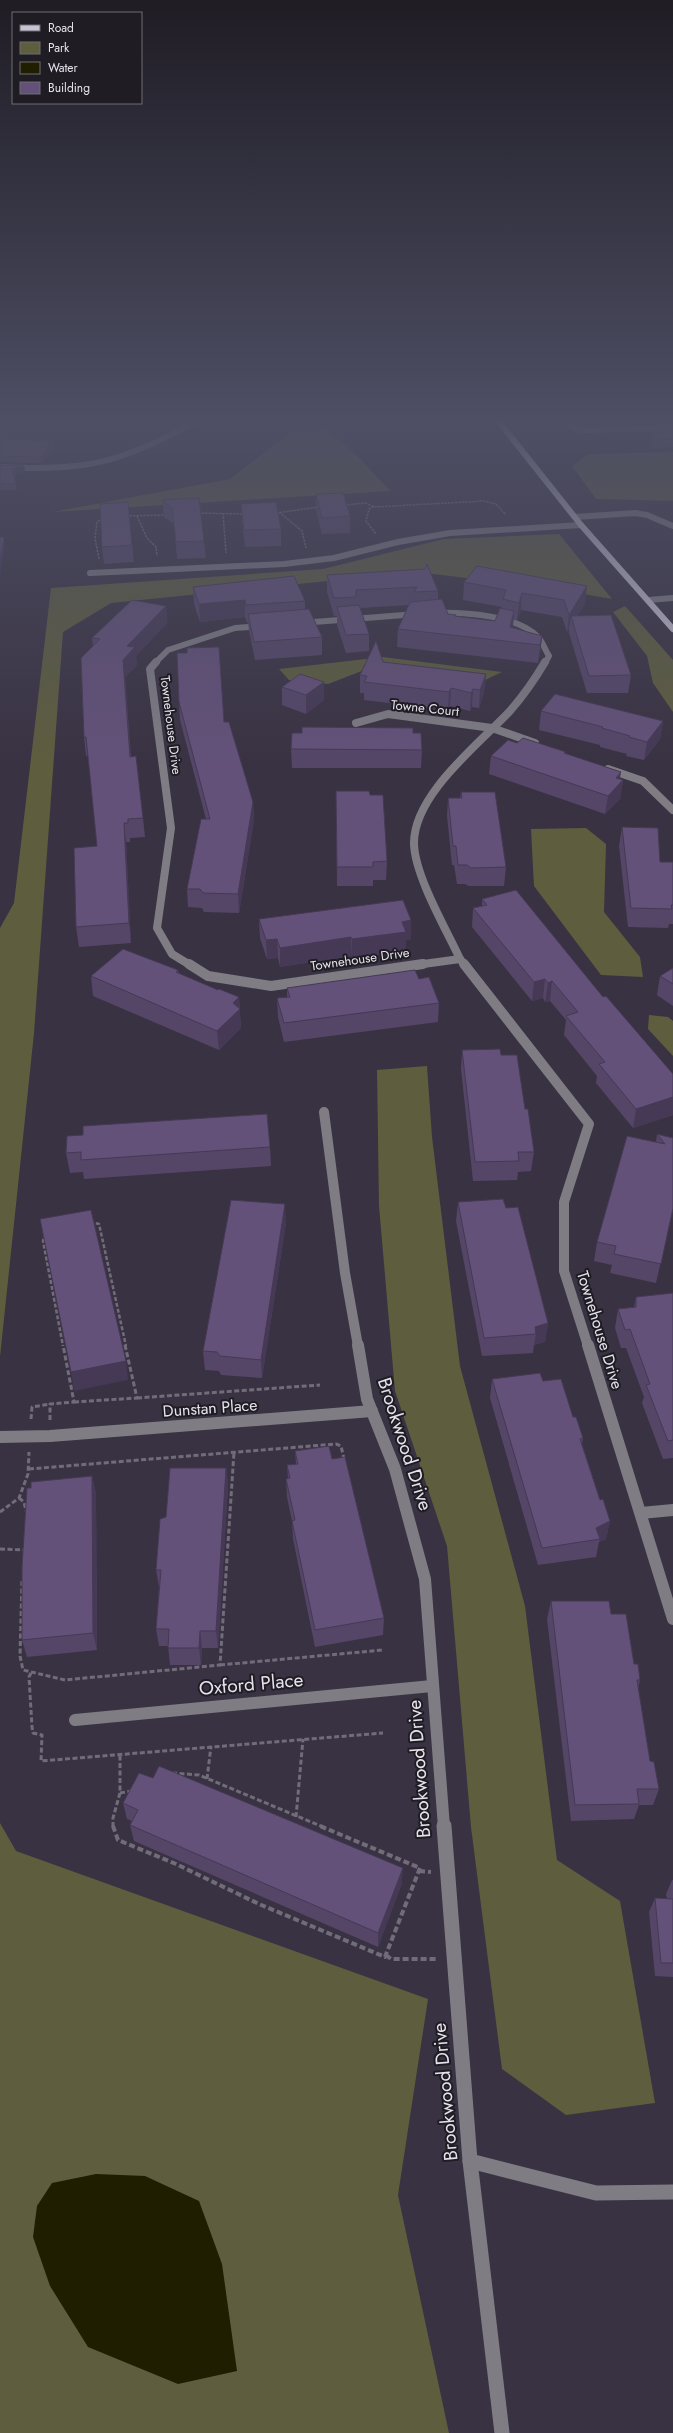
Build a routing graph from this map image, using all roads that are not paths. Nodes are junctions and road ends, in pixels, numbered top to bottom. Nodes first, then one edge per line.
1 (430, 537) edge
2 (591, 537) edge
3 (90, 573) dead end
4 (673, 598) edge
5 (648, 600) junction
6 (290, 624) edge
7 (274, 625) edge
8 (673, 629) edge
9 (356, 723) dead end
10 (492, 728) junction
11 (542, 746) edge
12 (600, 766) edge
13 (673, 810) edge
14 (460, 959) junction
15 (324, 1112) dead end
16 (372, 1411) junction
17 (0, 1437) edge
18 (673, 1510) edge
19 (642, 1513) junction
20 (673, 1619) edge
21 (432, 1686) junction
22 (74, 1720) dead end
23 (470, 2161) junction
24 (673, 2192) edge
25 (502, 2433) edge

1 - 3 street
2 - 5 main road
4 - 5 street
5 - 8 main road
6 - 10 street, Townehouse Drive
7 - 14 street, Townehouse Drive
9 - 10 street, Towne Court
10 - 11 street
10 - 14 street, Townehouse Drive
12 - 13 street
14 - 19 street, Townehouse Drive
15 - 16 street, Brookwood Drive
16 - 17 street, Dunstan Place
16 - 21 street, Brookwood Drive
18 - 19 street
19 - 20 street, Townehouse Drive
21 - 22 street, Oxford Place
21 - 23 street, Brookwood Drive
23 - 24 street
23 - 25 street, Brookwood Drive

